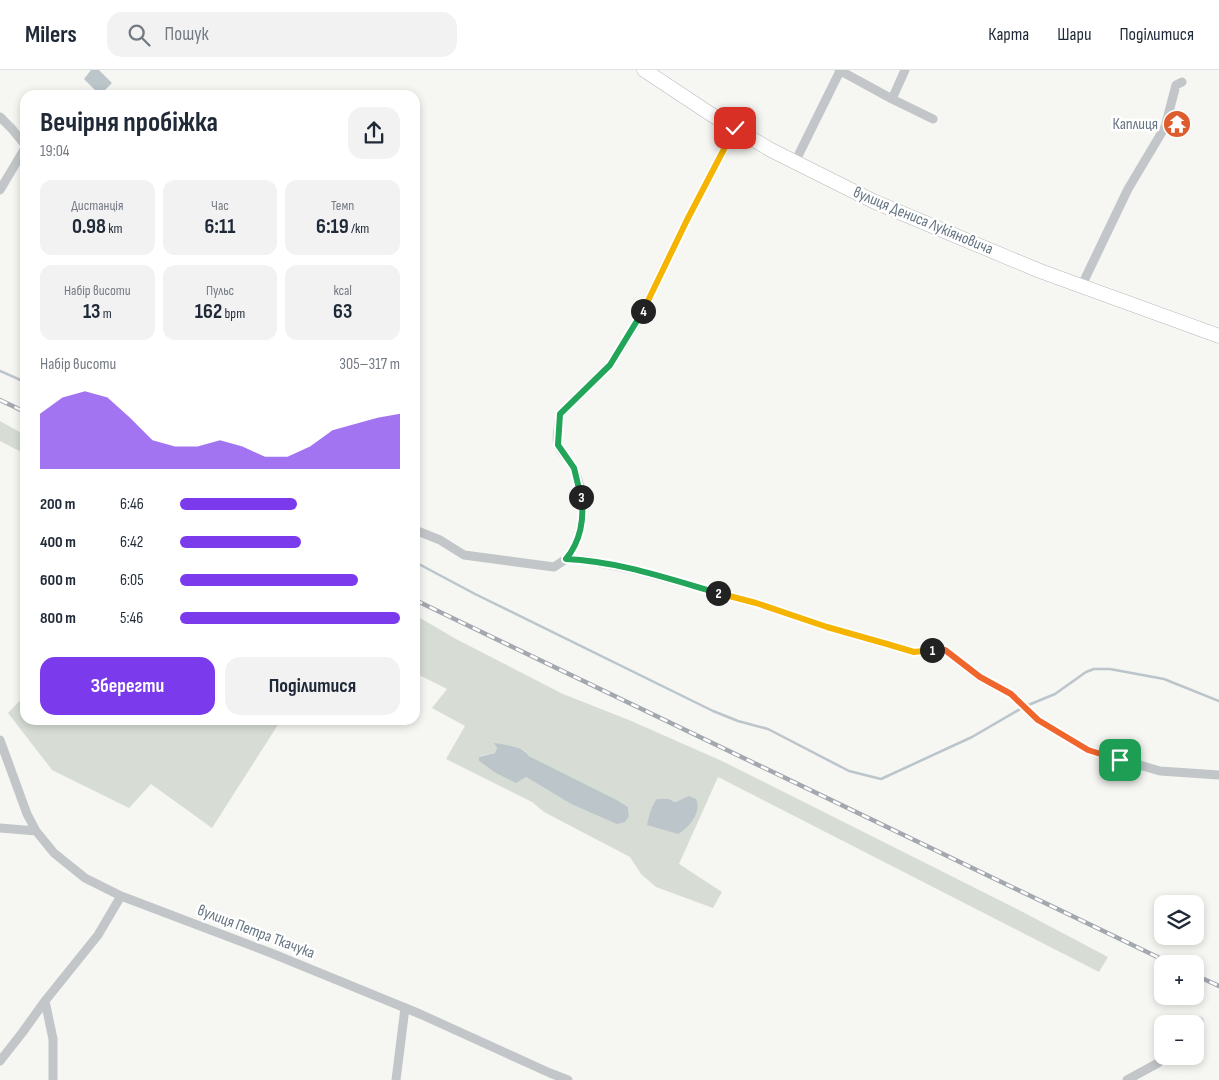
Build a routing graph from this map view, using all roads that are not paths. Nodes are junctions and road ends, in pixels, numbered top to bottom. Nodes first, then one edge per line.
1 (644, 70) edge
2 (840, 70) edge
3 (905, 70) edge
4 (1182, 82) dead end
5 (892, 99) junction
6 (0, 117) edge
7 (933, 118) dead end
8 (735, 128) junction
9 (20, 140) edge
10 (20, 155) edge
11 (795, 162) junction
12 (0, 190) edge
13 (1081, 287) junction
14 (1219, 336) edge
15 (420, 532) edge
16 (566, 559) junction
17 (0, 740) edge
18 (4, 762) edge
19 (1219, 775) edge
20 (0, 828) edge
21 (36, 831) junction
22 (121, 896) junction
23 (45, 1001) junction
24 (405, 1008) junction
25 (0, 1061) edge
26 (1154, 1065) edge
27 (52, 1080) edge
28 (396, 1080) edge
29 (568, 1080) edge
30 (1127, 1080) edge

1 - 8 highway, вулиця Дениса Лукіяновича
2 - 5 street
2 - 11 street
3 - 5 street
4 - 13 street
5 - 7 street
6 - 9 street
8 - 11 highway, вулиця Дениса Лукіяновича
8 - 16 street
10 - 12 street
11 - 13 highway, вулиця Дениса Лукіяновича
13 - 14 highway, вулиця Дениса Лукіяновича
15 - 16 street
16 - 19 street
17 - 18 street, вулиця Петра Ткачука
18 - 21 street, вулиця Петра Ткачука
20 - 21 street
21 - 22 street, вулиця Петра Ткачука
22 - 23 street
22 - 24 street, вулиця Петра Ткачука
23 - 25 street
23 - 27 street
24 - 28 street
24 - 29 street, вулиця Петра Ткачука
26 - 30 street

